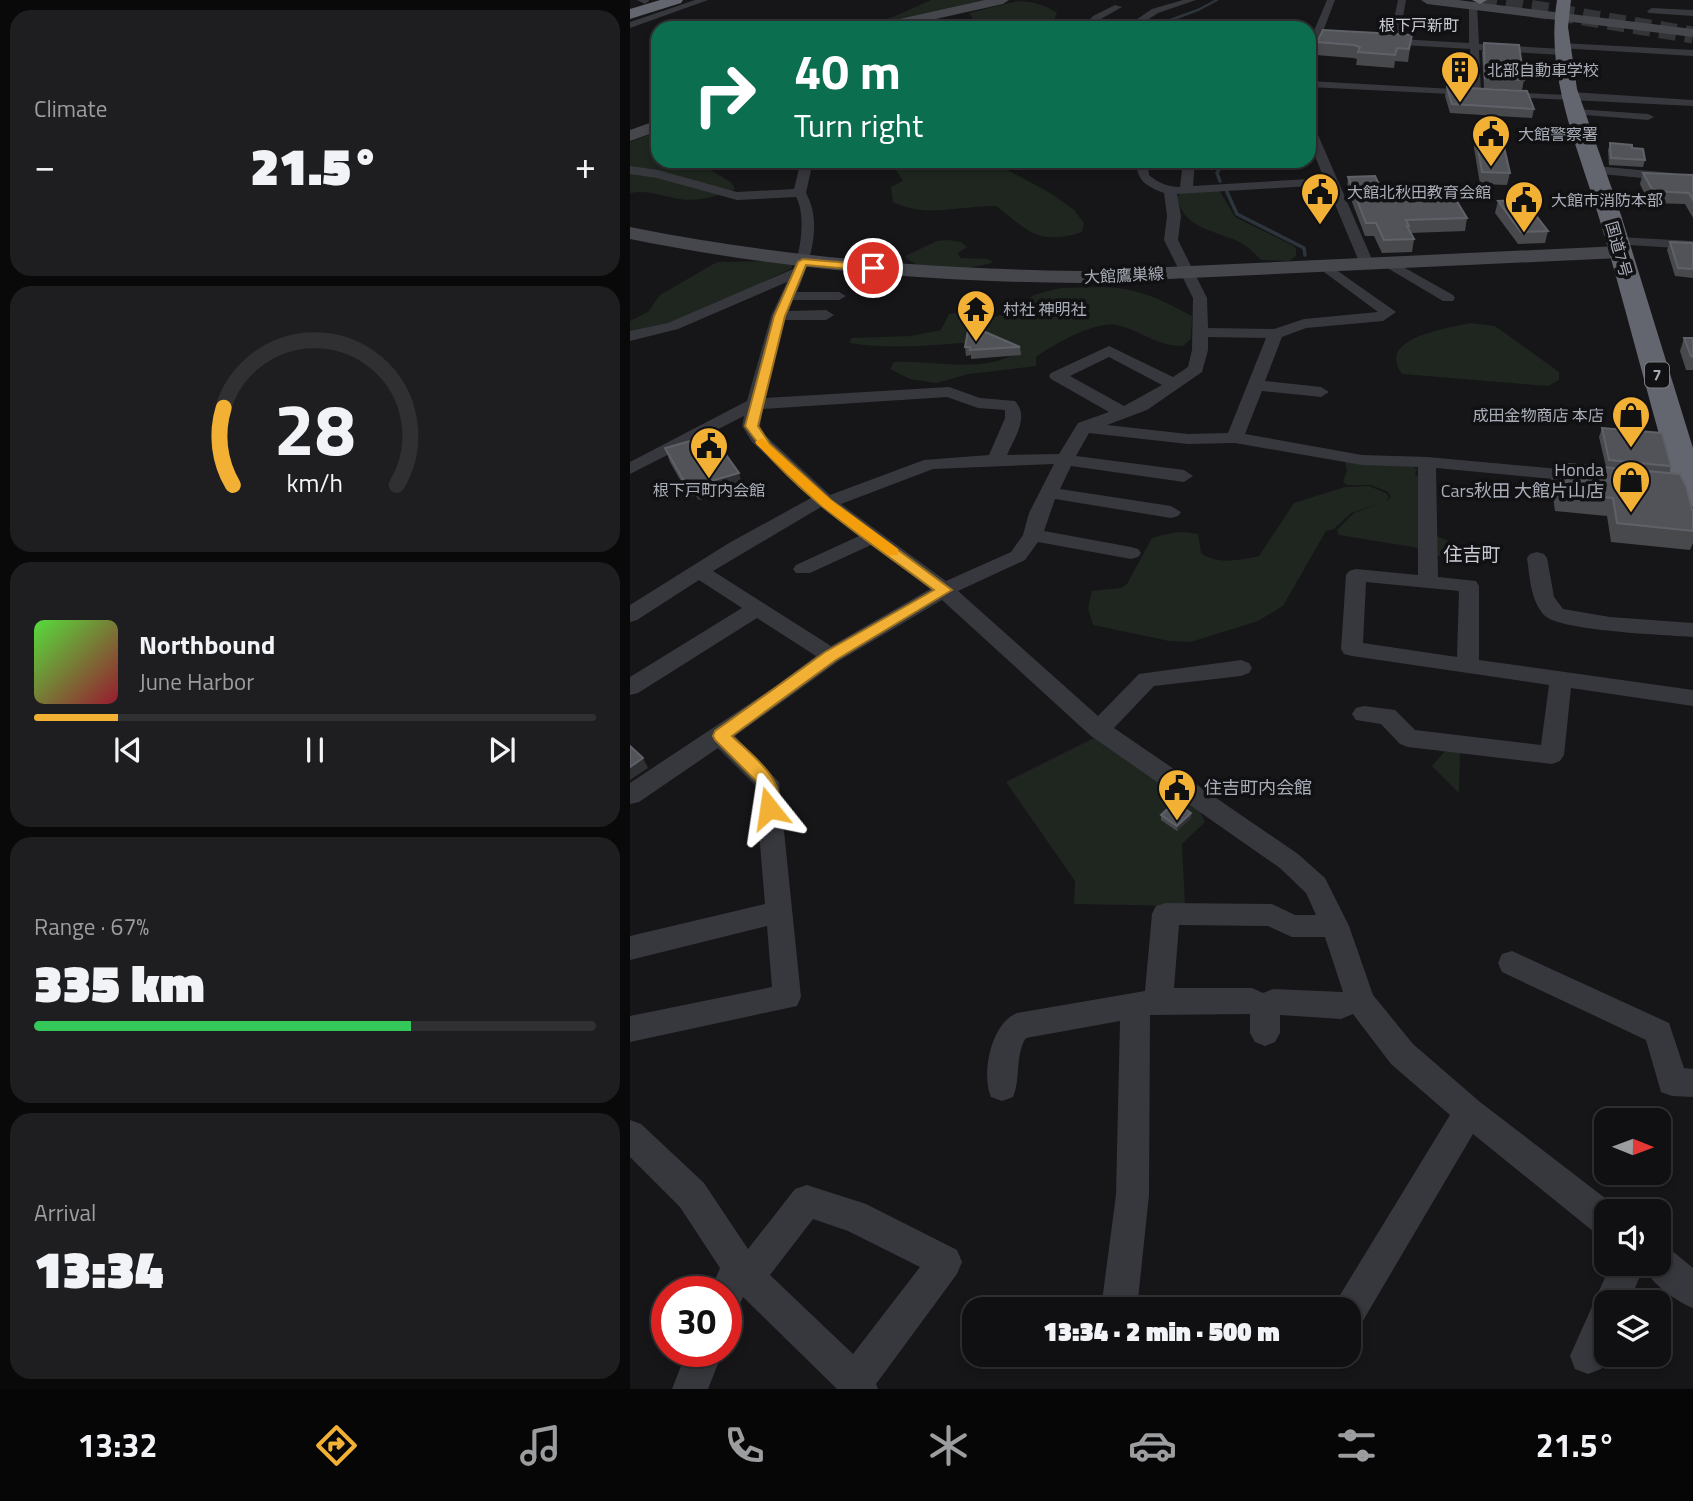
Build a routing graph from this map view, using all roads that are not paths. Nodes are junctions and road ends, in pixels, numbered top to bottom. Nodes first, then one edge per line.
1 (704, 0) edge
2 (1003, 0) edge
3 (1192, 0) edge
4 (1331, 0) edge
5 (1402, 0) edge
6 (1427, 0) edge
7 (1649, 0) edge
8 (1478, 2) edge
9 (672, 3) edge
10 (1104, 3) dead end
11 (1562, 7) edge
12 (637, 8) edge
13 (1652, 11) junction
14 (1693, 13) edge
15 (908, 21) edge
16 (1093, 21) edge
17 (1140, 21) edge
18 (630, 25) edge
19 (1653, 27) junction
20 (1316, 28) edge
21 (1693, 33) edge
22 (1316, 36) edge
23 (1394, 41) junction
24 (1474, 46) junction
25 (1562, 49) junction
26 (1693, 53) edge
27 (1316, 84) edge
28 (1476, 94) junction
29 (1573, 102) junction
30 (1693, 103) edge
31 (1648, 117) dead end
32 (651, 128) edge
33 (630, 136) edge
34 (1316, 145) edge
35 (805, 168) edge
36 (1142, 168) edge
37 (1188, 168) edge
38 (630, 170) edge
39 (1595, 170) junction
40 (1676, 177) edge
41 (1331, 181) junction
42 (1186, 188) junction
43 (1170, 191) junction
44 (800, 193) junction
45 (630, 233) edge
46 (1693, 245) edge
47 (1619, 247) junction
48 (1390, 263) junction
49 (1367, 264) junction
50 (1325, 266) junction
51 (800, 267) junction
52 (1187, 272) junction
53 (788, 296) junction
54 (839, 296) dead end
55 (1448, 299) dead end
56 (826, 315) dead end
57 (779, 316) junction
58 (1200, 331) junction
59 (1275, 334) junction
60 (630, 335) edge
61 (1175, 385) junction
62 (1255, 385) junction
63 (1321, 392) dead end
64 (755, 404) junction
65 (1124, 413) junction
66 (1084, 428) junction
67 (1235, 438) junction
68 (996, 460) junction
69 (1067, 460) junction
70 (1427, 462) junction
71 (630, 469) edge
72 (1184, 476) dead end
73 (1608, 478) edge
74 (1682, 489) edge
75 (1050, 493) junction
76 (824, 501) junction
77 (1171, 512) dead end
78 (1032, 535) junction
79 (872, 537) junction
80 (1130, 553) dead end
81 (1537, 558) dead end
82 (803, 569) dead end
83 (699, 572) junction
84 (1429, 582) junction
85 (944, 590) junction
86 (758, 608) junction
87 (630, 615) edge
88 (1693, 630) edge
89 (831, 656) junction
90 (1468, 663) junction
91 (1241, 668) dead end
92 (1561, 678) junction
93 (630, 687) edge
94 (1693, 698) edge
95 (1364, 714) dead end
96 (1099, 730) junction
97 (721, 736) junction
98 (630, 795) edge
99 (778, 912) junction
100 (1335, 926) junction
101 (630, 948) edge
102 (1512, 963) dead end
103 (1360, 999) junction
104 (1252, 1001) dead end
105 (1147, 1003) junction
106 (630, 1029) edge
107 (1265, 1033) dead end
108 (1693, 1083) edge
109 (1002, 1087) dead end
110 (1469, 1112) junction
111 (630, 1135) edge
112 (1594, 1211) edge
113 (1671, 1272) edge
114 (736, 1276) edge
115 (741, 1276) edge
116 (742, 1282) edge
117 (1693, 1291) edge
118 (1121, 1297) edge
119 (1358, 1297) edge
120 (1594, 1342) edge
121 (1588, 1356) dead end
122 (699, 1367) edge
123 (854, 1384) edge
124 (690, 1389) edge

1 - 9 street
2 - 15 main road
3 - 17 street
4 - 20 street
5 - 23 street
6 - 8 main road
7 - 13 street
8 - 11 main road
8 - 24 street
9 - 12 highway
9 - 18 street
10 - 16 street
11 - 19 main road
11 - 25 highway, 国道7号 / 7
13 - 14 street
13 - 19 street
19 - 21 main road
22 - 23 street
23 - 24 street
24 - 25 street
24 - 28 street
25 - 26 street
25 - 29 highway, 国道7号 / 7
27 - 28 street
28 - 29 street
29 - 30 street
29 - 31 street
29 - 39 highway, 国道7号 / 7
32 - 33 main road
34 - 41 street
35 - 44 street
36 - 43 street
37 - 42 street
38 - 44 street
39 - 40 street
39 - 47 highway, 国道7号 / 7
41 - 42 street
41 - 49 street
42 - 43 street
43 - 52 street
44 - 51 street
45 - 51 main road, 大館鷹巣線
46 - 47 street
47 - 48 main road, 大館鷹巣線
47 - 74 highway, 国道7号 / 7
48 - 49 main road, 大館鷹巣線
48 - 55 street
49 - 50 main road, 大館鷹巣線
50 - 52 main road, 大館鷹巣線
50 - 59 street
51 - 52 main road, 大館鷹巣線
51 - 53 street
51 - 60 street
52 - 58 street
53 - 54 street
53 - 57 street
56 - 57 street
57 - 64 street
58 - 59 street
58 - 61 street
59 - 62 street
61 - 65 street
61 - 65 street
62 - 63 street
62 - 67 street
64 - 68 street
64 - 71 street
64 - 76 street
65 - 66 street
66 - 67 street
66 - 69 street
67 - 70 street
68 - 69 street
68 - 76 street
69 - 72 street
69 - 75 street
70 - 73 street
70 - 84 street
75 - 77 street
75 - 78 street
76 - 79 street
76 - 83 street
78 - 80 street
78 - 85 street
79 - 82 street
79 - 85 street
81 - 88 street
83 - 86 street
83 - 87 street
84 - 90 street
84 - 90 street
85 - 89 street
85 - 96 street
86 - 89 street
86 - 93 street
89 - 97 street
90 - 92 street
91 - 96 street
92 - 94 street
92 - 95 street
96 - 100 street
97 - 98 street
97 - 99 street
99 - 101 street
99 - 106 street
100 - 103 street
100 - 105 street
102 - 108 street
103 - 107 street
103 - 110 street
104 - 105 street
105 - 109 street
105 - 118 street
110 - 112 street
110 - 119 street
111 - 114 street
113 - 117 street
115 - 123 street
116 - 123 street
120 - 121 street
122 - 124 street

